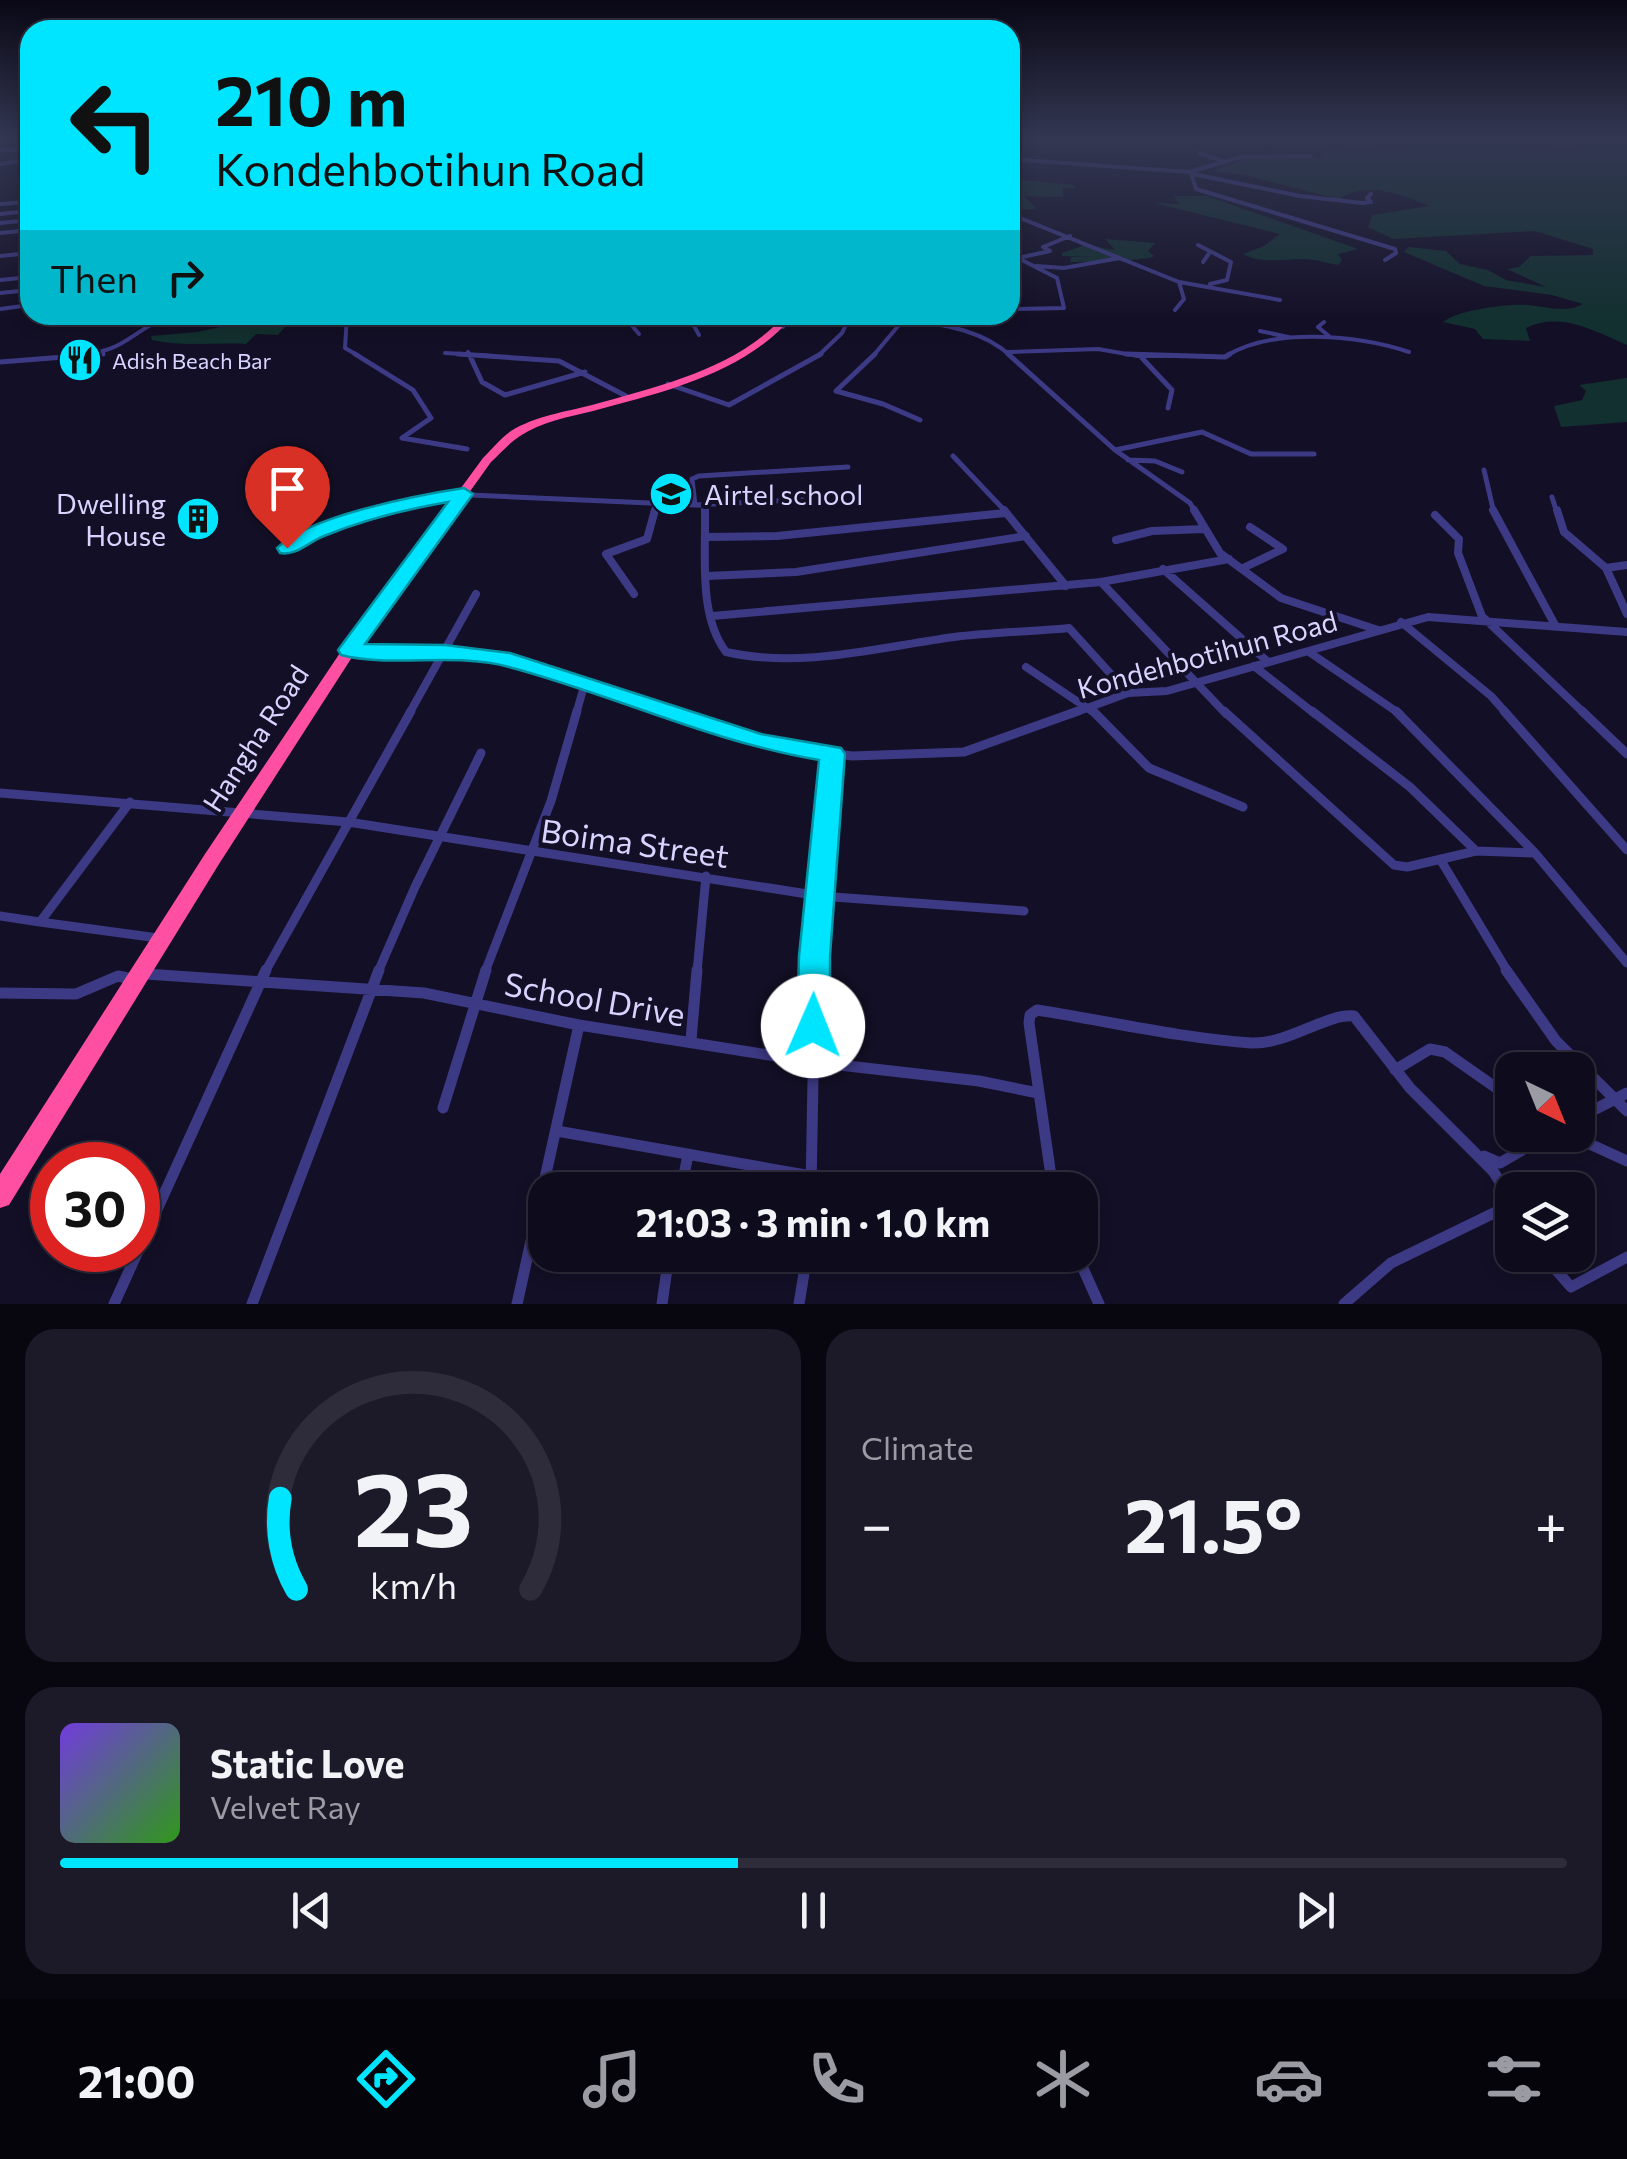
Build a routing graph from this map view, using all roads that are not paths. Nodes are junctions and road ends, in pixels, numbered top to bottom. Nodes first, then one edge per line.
1 (1235, 201) edge
2 (1020, 218) edge
3 (1070, 236) junction
4 (1198, 245) dead end
5 (1207, 249) junction
6 (1120, 258) junction
7 (1020, 259) edge
8 (1020, 260) edge
9 (1385, 260) dead end
10 (1203, 262) dead end
11 (1033, 267) junction
12 (1180, 282) junction
13 (1195, 284) junction
14 (1280, 300) dead end
15 (1020, 308) edge
16 (1175, 310) dead end
17 (1324, 322) dead end
18 (146, 325) edge
19 (346, 325) edge
20 (631, 325) edge
21 (694, 325) edge
22 (776, 325) edge
23 (846, 325) edge
24 (898, 325) edge
25 (942, 325) edge
26 (782, 327) joint
27 (1260, 331) dead end
28 (639, 334) dead end
29 (699, 335) dead end
30 (1330, 337) junction
31 (1292, 339) junction
32 (468, 352) junction
33 (1007, 352) junction
34 (1409, 352) dead end
35 (445, 353) dead end
36 (1138, 356) junction
37 (0, 362) edge
38 (585, 372) junction
39 (668, 384) junction
40 (626, 396) junction
41 (1168, 408) dead end
42 (920, 420) dead end
43 (467, 449) dead end
44 (1115, 450) junction
45 (1314, 454) dead end
46 (953, 456) dead end
47 (1128, 460) junction
48 (848, 467) dead end
49 (1484, 470) dead end
50 (1182, 472) dead end
51 (464, 494) junction
52 (1552, 496) dead end
53 (816, 500) dead end
54 (657, 503) junction
55 (695, 505) junction
56 (706, 505) junction
57 (1006, 513) junction
58 (1434, 515) dead end
59 (1204, 528) junction
60 (1250, 528) dead end
61 (1026, 536) junction
62 (707, 537) junction
63 (1116, 540) dead end
64 (287, 548) dead end
65 (1230, 560) junction
66 (1627, 565) edge
67 (1243, 568) junction
68 (1606, 568) junction
69 (1163, 569) junction
70 (707, 576) junction
71 (1101, 582) junction
72 (1066, 586) junction
73 (476, 594) dead end
74 (634, 594) dead end
75 (1627, 614) edge
76 (712, 616) junction
77 (1484, 619) junction
78 (1401, 622) junction
79 (1555, 625) junction
80 (1378, 630) junction
81 (1627, 632) edge
82 (349, 650) junction
83 (445, 652) junction
84 (1309, 652) junction
85 (1268, 662) junction
86 (1254, 666) junction
87 (1026, 667) dead end
88 (1196, 682) junction
89 (585, 683) junction
90 (1128, 693) junction
91 (1088, 706) junction
92 (481, 753) dead end
93 (832, 754) junction
94 (1627, 754) edge
95 (0, 793) edge
96 (130, 802) junction
97 (1243, 807) dead end
98 (240, 816) junction
99 (348, 822) junction
100 (436, 836) junction
101 (1627, 850) edge
102 (1476, 851) junction
103 (528, 852) junction
104 (1535, 853) junction
105 (1440, 859) junction
106 (706, 876) junction
107 (820, 896) junction
108 (1024, 911) dead end
109 (0, 916) edge
110 (40, 922) junction
111 (162, 938) junction
112 (1627, 963) edge
113 (139, 977) junction
114 (260, 981) junction
115 (368, 990) junction
116 (0, 993) edge
117 (474, 1002) junction
118 (579, 1025) junction
119 (691, 1040) junction
120 (813, 1062) junction
121 (1395, 1070) junction
122 (1495, 1087) edge
123 (1038, 1093) junction
124 (1621, 1096) edge
125 (443, 1108) dead end
126 (1595, 1109) edge
127 (1627, 1112) edge
128 (557, 1131) junction
129 (1595, 1146) edge
130 (1519, 1152) edge
131 (688, 1155) junction
132 (1480, 1155) junction
133 (1627, 1161) edge
134 (685, 1172) edge
135 (763, 1172) edge
136 (811, 1172) edge
137 (1050, 1172) edge
138 (1495, 1176) edge
139 (0, 1196) edge
140 (1495, 1212) edge
141 (1627, 1257) edge
142 (666, 1272) edge
143 (804, 1272) edge
144 (1084, 1272) edge
145 (1558, 1272) edge
146 (114, 1304) edge
147 (252, 1304) edge
148 (517, 1304) edge
149 (662, 1304) edge
150 (799, 1304) edge
151 (1098, 1304) edge
152 (1344, 1304) edge

1 - 9 street
2 - 3 street
3 - 6 street
3 - 7 street
4 - 5 street
5 - 10 street
5 - 13 street
6 - 11 street
6 - 12 street
8 - 11 street
11 - 15 street
12 - 13 street
12 - 16 street
13 - 14 street
17 - 30 street
18 - 37 street
19 - 43 street
20 - 28 street
21 - 29 street
22 - 26 street
23 - 39 street
24 - 42 street
25 - 33 street
26 - 39 highway, Hangha Road
27 - 31 street
30 - 31 street
30 - 34 street
31 - 36 street
32 - 35 street
32 - 38 street
32 - 38 street
33 - 36 street
33 - 44 street
36 - 41 street
38 - 40 street
39 - 40 highway, Hangha Road
40 - 51 highway, Hangha Road
44 - 45 street
44 - 47 street
46 - 57 street
47 - 50 street
47 - 59 street
48 - 55 street
49 - 79 street
51 - 54 street
51 - 64 street
51 - 82 highway, Hangha Road
52 - 68 street
53 - 56 street
54 - 55 street
54 - 74 street
55 - 56 street
56 - 62 street
57 - 61 street
57 - 62 street
58 - 77 street
59 - 63 street
59 - 65 street
60 - 67 street
61 - 70 street
61 - 72 street
62 - 70 street
65 - 67 street
65 - 69 street
66 - 68 street
67 - 80 street
68 - 75 street
69 - 71 street
69 - 85 street
70 - 76 street
71 - 72 street
71 - 88 street
72 - 76 street
73 - 83 street
76 - 90 street
77 - 78 street, Kondehbotihun Road
77 - 79 street, Kondehbotihun Road
77 - 94 street
78 - 80 street, Kondehbotihun Road
78 - 101 street
79 - 81 street, Kondehbotihun Road
80 - 84 street, Kondehbotihun Road
82 - 83 street, Kondehbotihun Road
82 - 98 highway, Hangha Road
83 - 89 street, Kondehbotihun Road
83 - 99 street
84 - 85 street, Kondehbotihun Road
84 - 104 street
85 - 86 street, Kondehbotihun Road
86 - 88 street, Kondehbotihun Road
86 - 102 street
87 - 91 street
88 - 90 street, Kondehbotihun Road
88 - 105 street
89 - 93 street, Kondehbotihun Road
89 - 103 street
90 - 91 street, Kondehbotihun Road
91 - 93 street, Kondehbotihun Road
91 - 97 street
92 - 100 street
93 - 107 street
95 - 96 street, Boima Street
96 - 98 street, Boima Street
96 - 110 street
98 - 99 street, Boima Street
98 - 111 highway, Hangha Road
99 - 100 street, Boima Street
99 - 114 street
100 - 103 street, Boima Street
100 - 115 street
102 - 104 street
102 - 105 street
103 - 106 street, Boima Street
103 - 117 street
104 - 112 street
105 - 124 street
106 - 107 street, Boima Street
106 - 119 street
107 - 108 street, Boima Street
107 - 120 street
109 - 110 street
110 - 111 street
111 - 113 highway, Hangha Road
113 - 114 street, School Drive
113 - 116 street, School Drive
113 - 139 highway, Hangha Road
114 - 115 street, School Drive
114 - 146 street
115 - 117 street, School Drive
115 - 147 street
117 - 118 street, School Drive
117 - 125 street
118 - 119 street, School Drive
118 - 128 street
119 - 120 street, School Drive
120 - 123 street, School Drive
120 - 136 street
121 - 122 street
121 - 123 street
121 - 132 street
123 - 137 street
124 - 126 street
124 - 127 street
128 - 131 street
128 - 148 street
129 - 133 street
130 - 132 street
131 - 134 street
131 - 135 street
132 - 138 street
140 - 152 street
141 - 145 street
142 - 149 street
143 - 150 street
144 - 151 street

